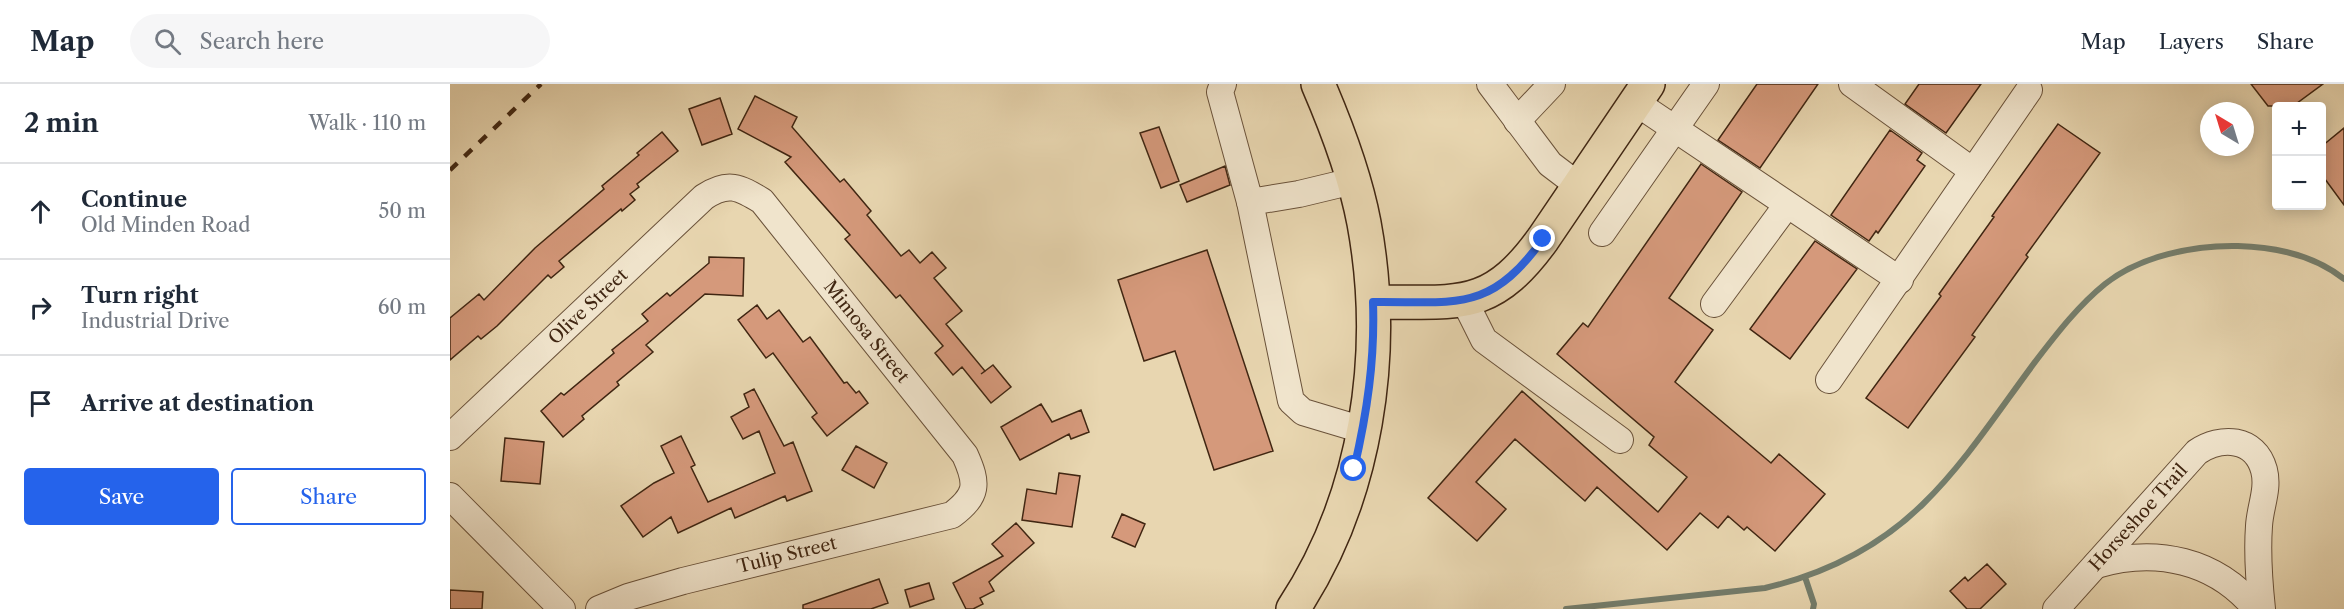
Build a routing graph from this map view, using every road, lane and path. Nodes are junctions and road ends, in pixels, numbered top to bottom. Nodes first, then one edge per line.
1 (1222, 84) edge
2 (1318, 84) edge
3 (1490, 84) edge
4 (1552, 84) edge
5 (1706, 84) edge
6 (1860, 86) edge
7 (2029, 90) dead end
8 (1642, 93) edge
9 (1517, 121) junction
10 (1676, 129) junction
11 (1973, 171) junction
12 (1353, 181) junction
13 (733, 186) joint
14 (1579, 186) junction
15 (1250, 202) junction
16 (1787, 205) junction
17 (1602, 233) dead end
18 (1900, 279) junction
19 (1464, 300) junction
20 (1373, 302) junction
21 (1714, 304) dead end
22 (1829, 380) dead end
23 (1363, 430) junction
24 (450, 437) edge
25 (1620, 440) dead end
26 (450, 496) edge
27 (972, 496) joint
28 (2096, 565) junction
29 (562, 609) edge
30 (598, 609) edge
31 (1293, 609) edge
32 (2056, 609) edge
33 (2256, 609) edge
34 (2262, 609) edge

1 - 15 street
2 - 12 main road
3 - 9 street
4 - 9 street
5 - 10 street
6 - 11 street
7 - 11 street
8 - 10 street
8 - 14 main road
9 - 14 street
10 - 16 street
10 - 17 street
11 - 18 street
12 - 15 street
12 - 20 main road
13 - 24 street, Olive Street
13 - 27 street, Mimosa Street
14 - 19 main road
15 - 23 street
16 - 18 street
16 - 21 street
18 - 22 street
19 - 20 main road
19 - 25 street
20 - 23 main road
23 - 31 main road
26 - 29 street
27 - 30 street, Tulip Street
28 - 32 street, Horseshoe Trail
28 - 33 street
28 - 34 street, Horseshoe Trail

